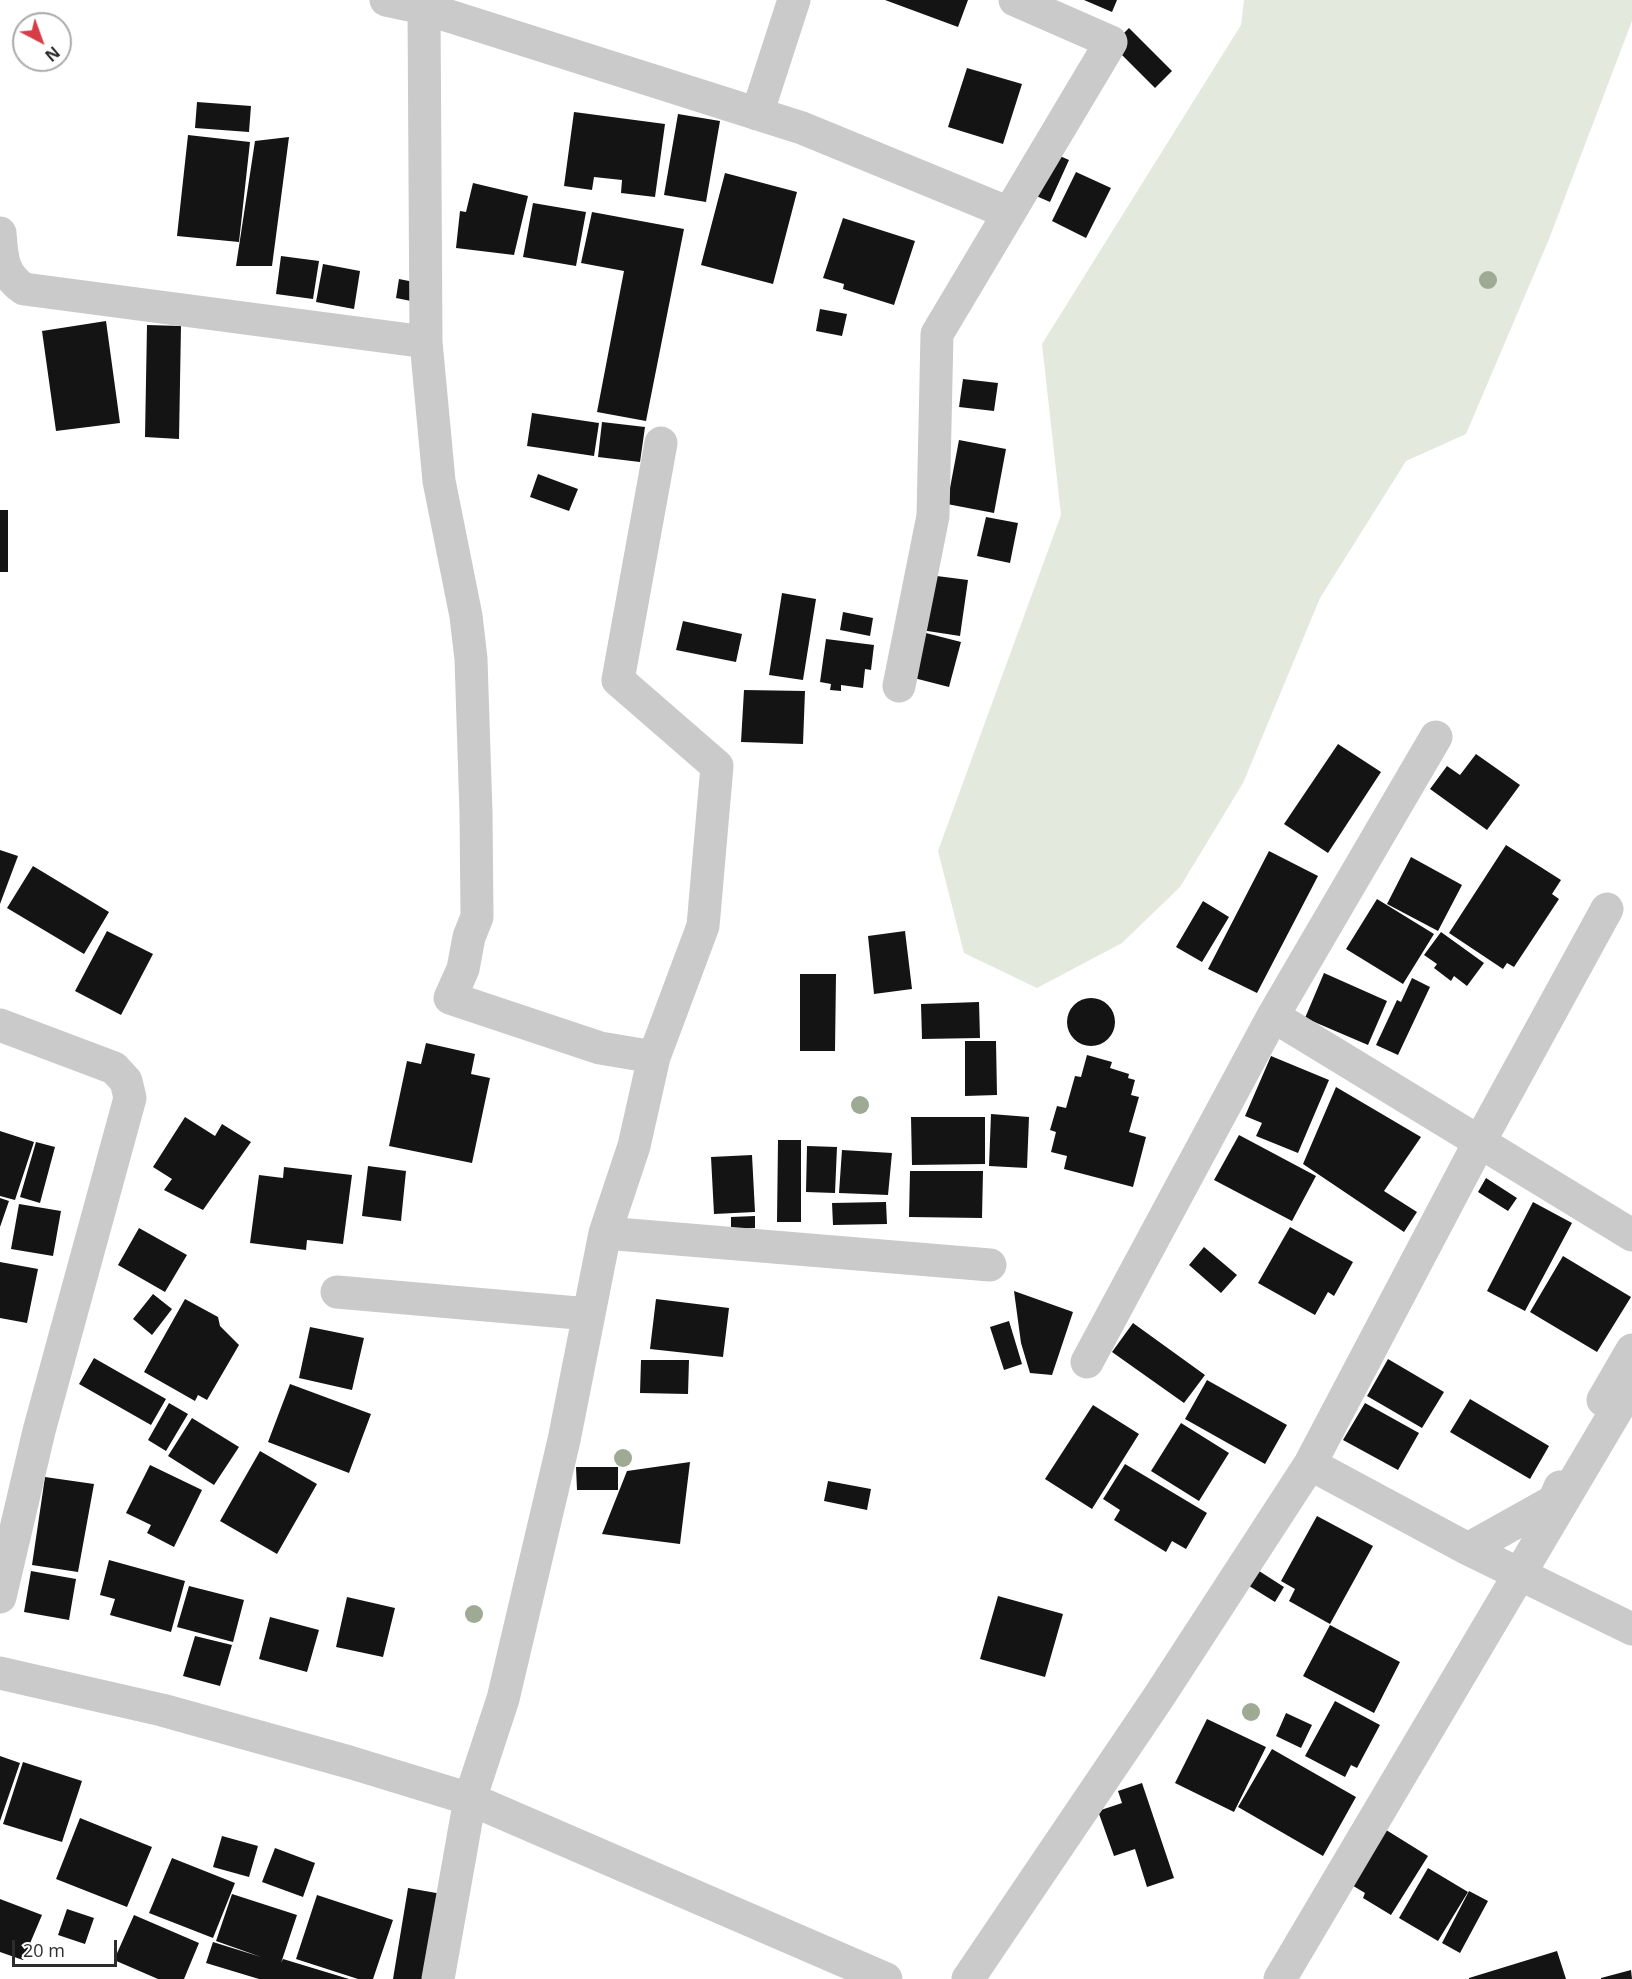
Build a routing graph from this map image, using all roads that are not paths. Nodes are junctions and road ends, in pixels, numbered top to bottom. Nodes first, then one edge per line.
1 (386, 0) edge
2 (794, 0) edge
3 (1015, 0) edge
4 (424, 8) junction
5 (757, 114) junction
6 (1009, 213) junction
7 (0, 233) edge
8 (426, 342) junction
9 (661, 443) dead end
10 (898, 686) dead end
11 (1436, 737) dead end
12 (1607, 909) dead end
13 (1273, 1016) junction
14 (0, 1025) edge
15 (654, 1057) junction
16 (1480, 1141) junction
17 (605, 1233) junction
18 (1632, 1235) edge
19 (990, 1265) dead end
20 (336, 1293) dead end
21 (589, 1314) junction
22 (1632, 1350) edge
23 (1088, 1362) dead end
24 (1632, 1384) edge
25 (1310, 1464) junction
26 (1468, 1549) junction
27 (1521, 1575) junction
28 (0, 1597) edge
29 (1632, 1629) edge
30 (0, 1672) edge
31 (470, 1799) junction
32 (438, 1979) edge
33 (886, 1979) edge
34 (968, 1979) edge
35 (1280, 1979) edge

1 - 4 street
2 - 5 street
3 - 6 street
4 - 5 street
4 - 8 street
5 - 6 street
6 - 10 street
7 - 8 street
8 - 15 street
9 - 15 street
11 - 13 street
12 - 16 street
13 - 16 street
13 - 23 street
14 - 28 street
15 - 17 street
16 - 18 street
16 - 25 street
17 - 19 street
17 - 21 street
20 - 21 street
21 - 31 street
22 - 26 street
24 - 27 street
25 - 26 street
25 - 34 street
26 - 27 street
27 - 29 street
27 - 35 street
30 - 31 street
31 - 32 street
31 - 33 street

